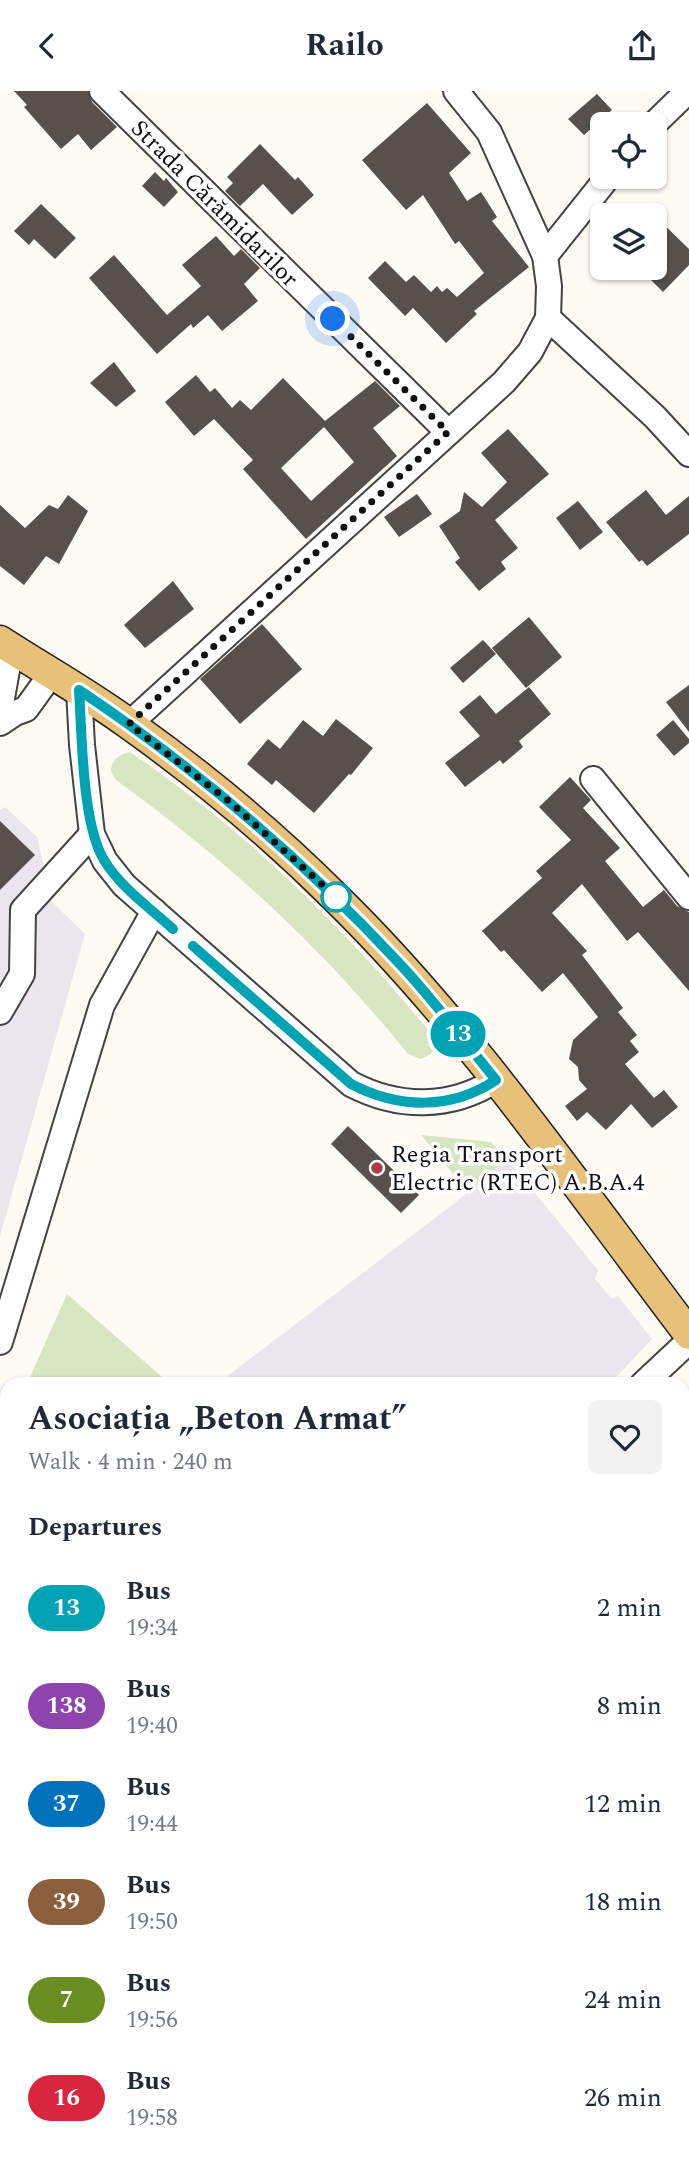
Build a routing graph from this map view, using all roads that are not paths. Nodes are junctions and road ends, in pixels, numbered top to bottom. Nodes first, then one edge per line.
1 (102, 91) edge
2 (456, 91) edge
3 (688, 91) edge
4 (666, 112) edge
5 (598, 189) edge
6 (545, 256) junction
7 (548, 319) junction
8 (448, 432) junction
9 (689, 454) edge
10 (5, 644) edge
11 (52, 673) junction
12 (79, 690) junction
13 (0, 709) edge
14 (0, 723) edge
15 (129, 724) junction
16 (593, 779) dead end
17 (92, 834) junction
18 (689, 897) edge
19 (154, 911) junction
20 (0, 1012) edge
21 (496, 1080) junction
22 (689, 1334) edge
23 (0, 1342) edge
24 (689, 1342) edge
25 (651, 1377) edge

1 - 8 street, Strada Cărămidarilor
2 - 6 street
3 - 4 street
5 - 6 street
6 - 7 street
7 - 8 street
7 - 9 street
8 - 15 street
10 - 11 main road
10 - 13 street
11 - 12 main road
11 - 14 street
12 - 15 main road
12 - 17 street
15 - 21 main road
16 - 18 street
17 - 19 street
17 - 20 street
19 - 21 street
19 - 23 street
21 - 22 main road
24 - 25 street

